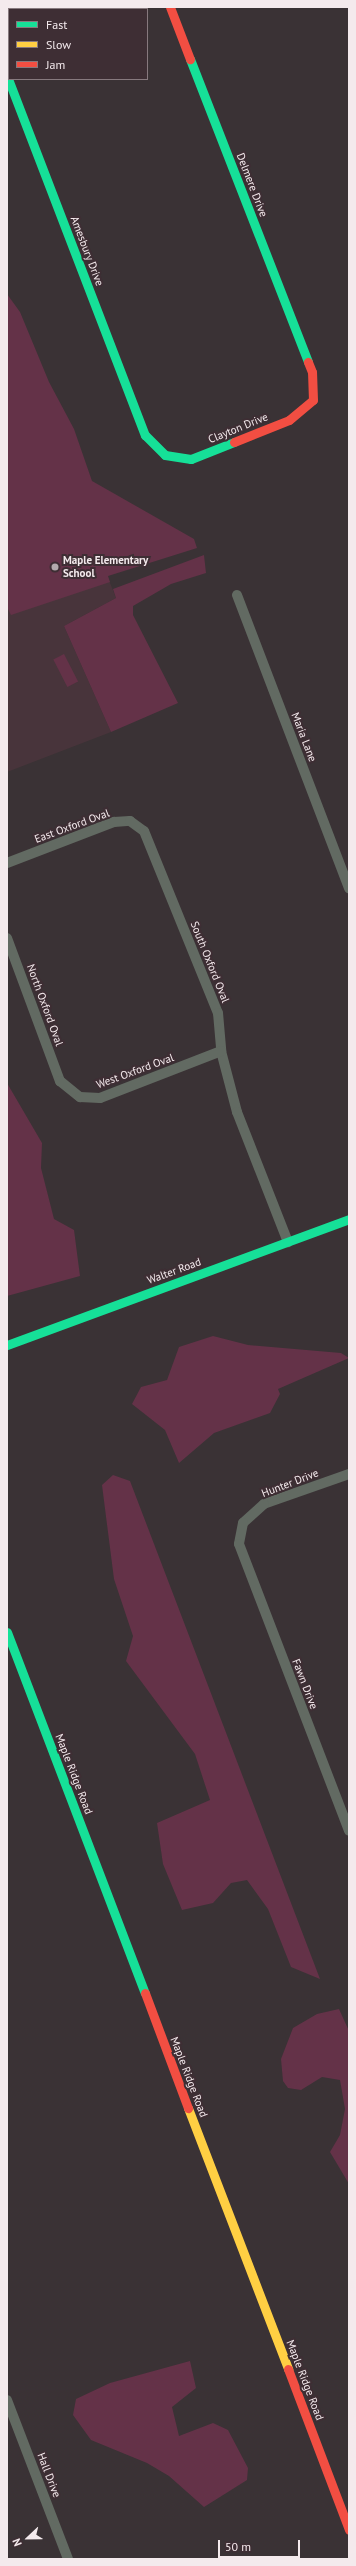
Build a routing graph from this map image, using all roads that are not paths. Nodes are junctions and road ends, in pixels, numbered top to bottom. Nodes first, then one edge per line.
1 (170, 7) edge
2 (9, 80) edge
3 (312, 372) joint
4 (145, 435) joint
5 (237, 595) dead end
6 (144, 831) joint
7 (7, 863) edge
8 (349, 888) edge
9 (7, 938) edge
10 (221, 1051) junction
11 (60, 1081) joint
12 (349, 1219) edge
13 (288, 1242) junction
14 (7, 1345) edge
15 (349, 1474) edge
16 (239, 1544) joint
17 (7, 1632) edge
18 (349, 1831) edge
19 (7, 2400) edge
20 (349, 2530) edge
21 (68, 2559) edge

1 - 3 street, Delmere Drive
2 - 4 street, Amesbury Drive
3 - 4 street, Clayton Drive
5 - 8 street, Maria Lane
6 - 7 street, East Oxford Oval
6 - 10 street, South Oxford Oval
9 - 11 street, North Oxford Oval
10 - 11 street, West Oxford Oval
10 - 13 street, South Oxford Oval
12 - 13 street, Walter Road
13 - 14 street, Walter Road
15 - 16 street, Hunter Drive
16 - 18 street, Fawn Drive
17 - 20 street, Maple Ridge Road
19 - 21 street, Hall Drive

